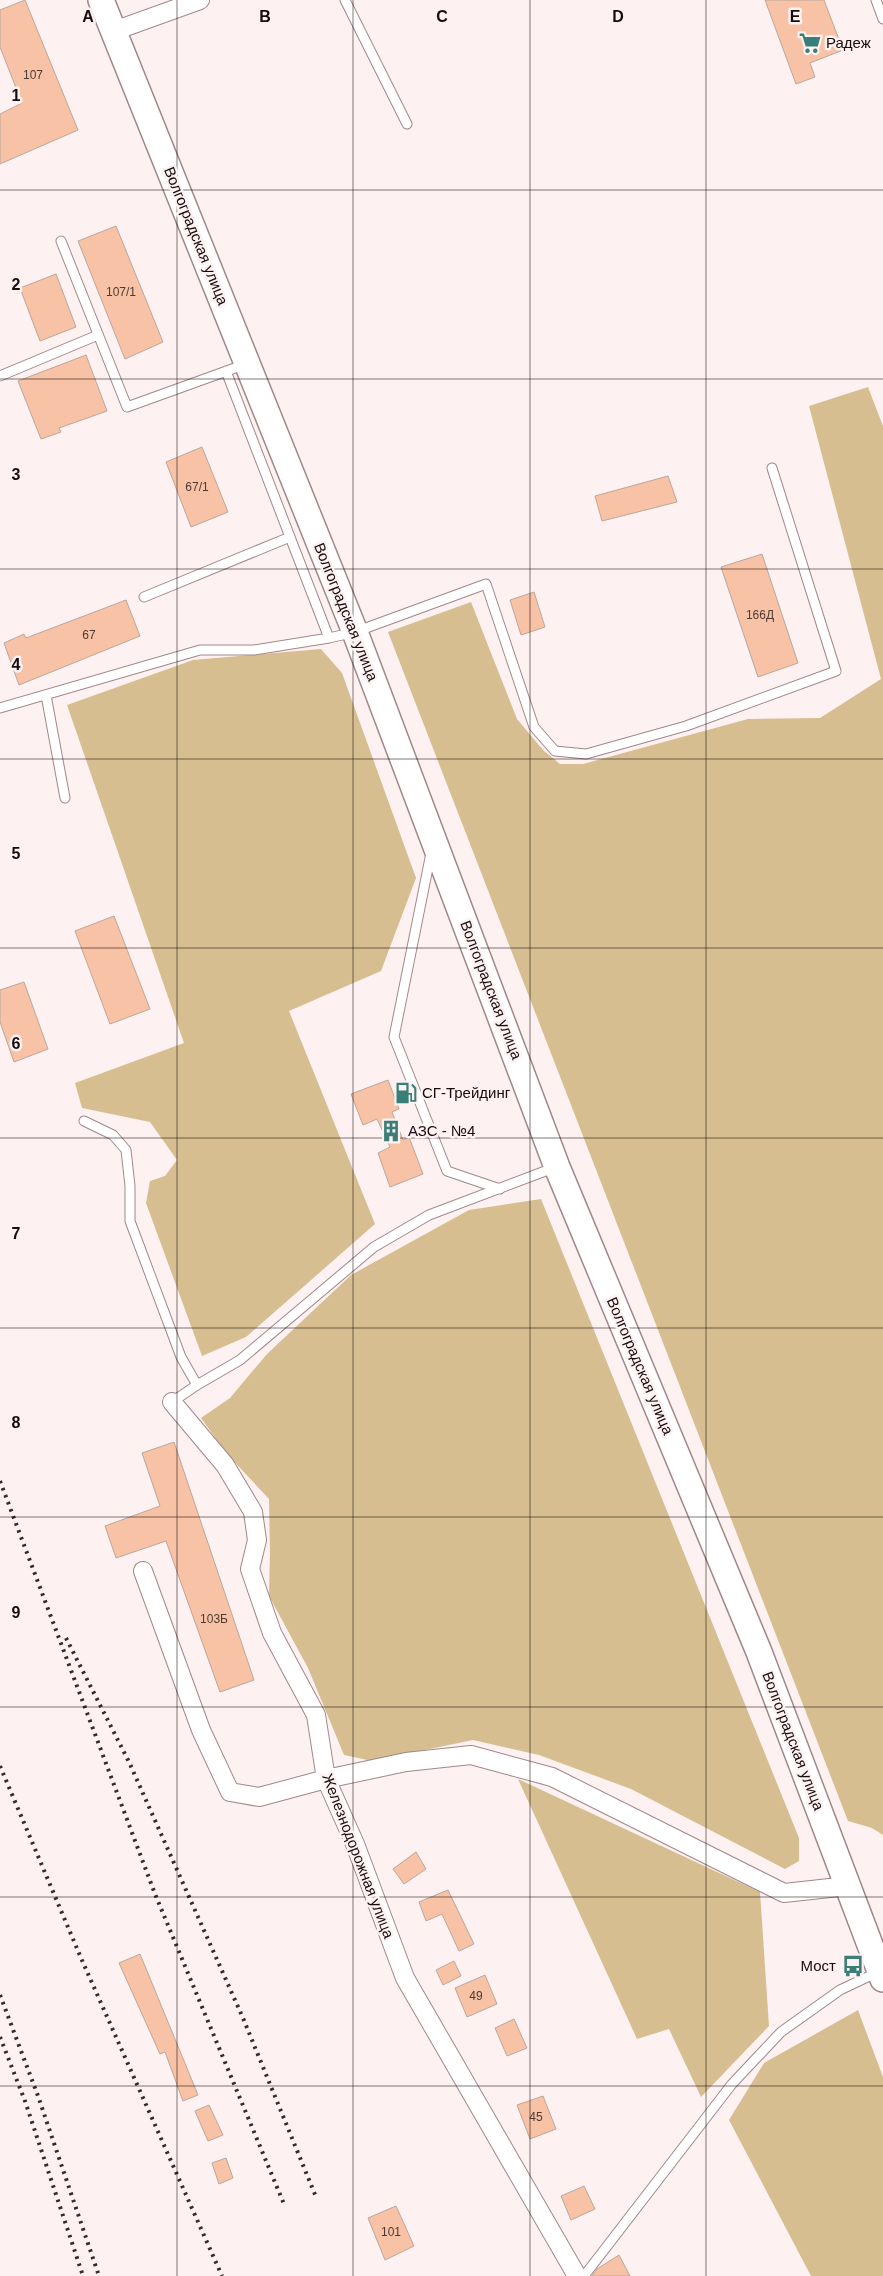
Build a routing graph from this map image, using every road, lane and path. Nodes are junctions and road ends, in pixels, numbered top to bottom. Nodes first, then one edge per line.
1 (100, 0) edge
2 (200, 0) edge
3 (345, 0) edge
4 (876, 0) edge
5 (883, 19) edge
6 (114, 31) junction
7 (407, 124) dead end
8 (61, 241) dead end
9 (98, 335) junction
10 (236, 367) junction
11 (0, 376) edge
12 (772, 468) dead end
13 (290, 537) junction
14 (144, 597) dead end
15 (355, 632) junction
16 (329, 638) junction
17 (46, 695) junction
18 (0, 708) edge
19 (65, 798) dead end
20 (434, 838) junction
21 (84, 1121) dead end
22 (557, 1167) junction
23 (500, 1189) junction
24 (197, 1385) junction
25 (172, 1402) joint
26 (143, 1571) dead end
27 (326, 1779) junction
28 (848, 1886) junction
29 (882, 1973) edge
30 (577, 2276) edge
31 (584, 2276) edge

1 - 6 main road, Волгоградская улица
2 - 6 street
3 - 7 lane
4 - 5 lane
6 - 10 main road, Волгоградская улица
8 - 9 lane
9 - 10 lane
9 - 11 lane
10 - 13 lane
10 - 15 main road, Волгоградская улица
12 - 15 lane
13 - 14 lane
13 - 16 lane
15 - 16 lane
15 - 20 main road, Волгоградская улица
16 - 17 lane
17 - 18 lane
17 - 19 lane
20 - 22 main road, Волгоградская улица
20 - 23 lane
21 - 24 lane
22 - 23 lane
22 - 28 main road, Волгоградская улица
23 - 24 lane
24 - 25 lane
25 - 27 street, Железнодорожная улица
26 - 27 street
27 - 28 street
27 - 30 street, Железнодорожная улица
28 - 29 main road, Волгоградская улица
29 - 31 lane

